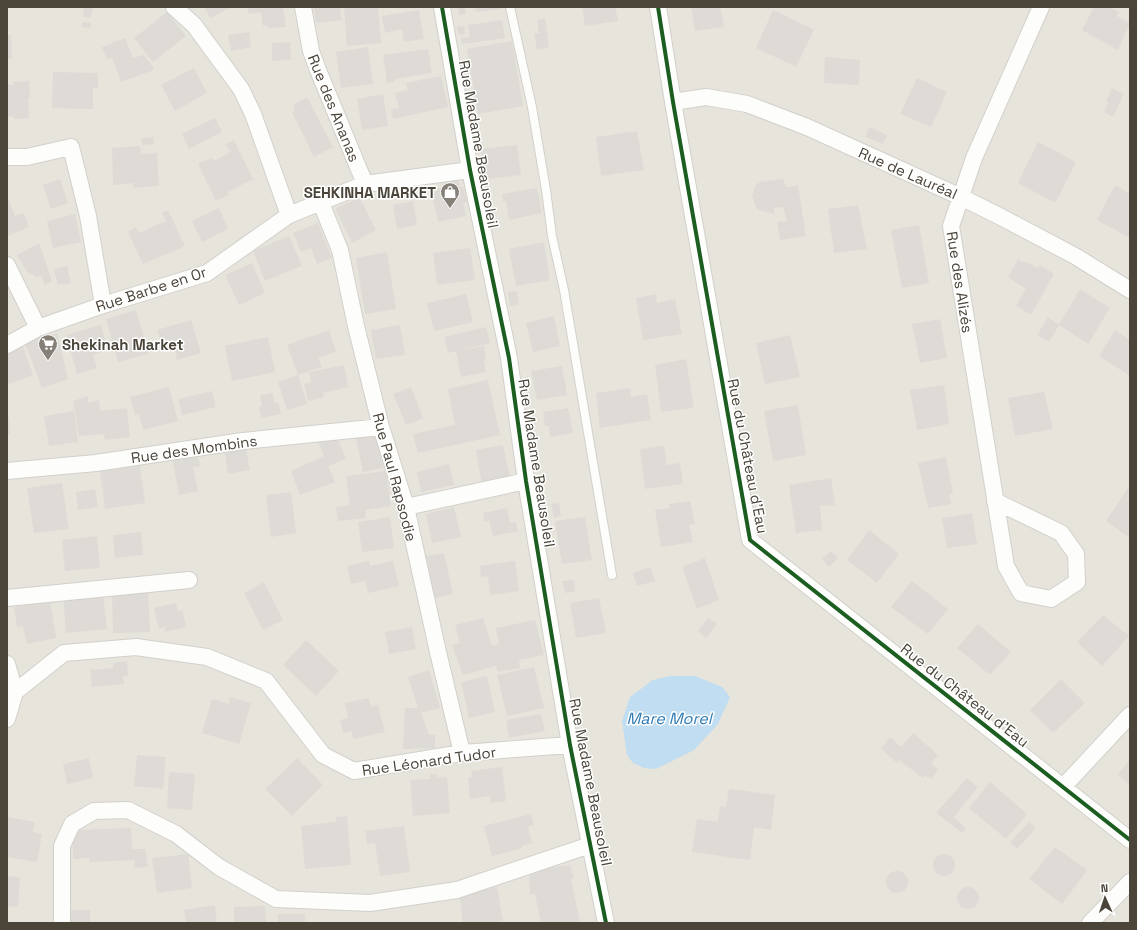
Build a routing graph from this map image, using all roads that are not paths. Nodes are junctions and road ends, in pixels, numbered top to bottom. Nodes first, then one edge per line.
1 (174, 7) edge
2 (303, 7) edge
3 (442, 7) edge
4 (510, 7) edge
5 (658, 7) edge
6 (1041, 7) edge
7 (673, 102) junction
8 (7, 157) edge
9 (470, 170) junction
10 (365, 184) junction
11 (961, 197) junction
12 (321, 203) junction
13 (289, 215) junction
14 (7, 266) edge
15 (1130, 290) edge
16 (103, 304) junction
17 (38, 328) junction
18 (7, 345) edge
19 (381, 427) junction
20 (7, 471) edge
21 (526, 481) junction
22 (995, 501) junction
23 (406, 506) junction
24 (612, 575) dead end
25 (189, 580) dead end
26 (7, 598) edge
27 (7, 664) edge
28 (15, 692) junction
29 (1130, 715) edge
30 (7, 719) edge
31 (570, 745) junction
32 (462, 753) junction
33 (1063, 787) junction
34 (1130, 840) edge
35 (590, 845) junction
36 (1130, 882) edge
37 (62, 923) edge
38 (606, 923) edge
39 (1090, 923) edge

1 - 13 street
2 - 10 street, Rue des Ananas
3 - 9 street, Rue Madame Beausoleil
4 - 24 lane
5 - 7 street, Rue du Château d'Eau
6 - 11 street, Rue des Alizés
7 - 11 street, Rue de Lauréal
7 - 33 street, Rue du Château d'Eau
8 - 16 street
9 - 10 street, Rue Barbe en Or
9 - 21 street, Rue Madame Beausoleil
10 - 12 street, Rue Barbe en Or
11 - 15 street, Rue de Lauréal
11 - 22 street, Rue des Alizés
12 - 13 street, Rue Barbe en Or
12 - 19 street, Rue Paul Rapsodie
13 - 16 street, Rue Barbe en Or
14 - 17 street
16 - 17 street, Rue Barbe en Or
17 - 18 street, Rue Barbe en Or
19 - 20 street, Rue des Mombins
19 - 23 street, Rue Paul Rapsodie
21 - 23 street
21 - 31 street, Rue Madame Beausoleil
22 - 22 street, Rue des Alizés
23 - 32 street, Rue Paul Rapsodie
25 - 26 street
27 - 28 street
28 - 30 street
28 - 32 street, Rue Léonard Tudor
29 - 33 street
31 - 32 street, Rue Léonard Tudor
31 - 35 street, Rue Madame Beausoleil
33 - 34 street, Rue du Château d'Eau
35 - 37 street
35 - 38 street, Rue Madame Beausoleil
36 - 39 street

